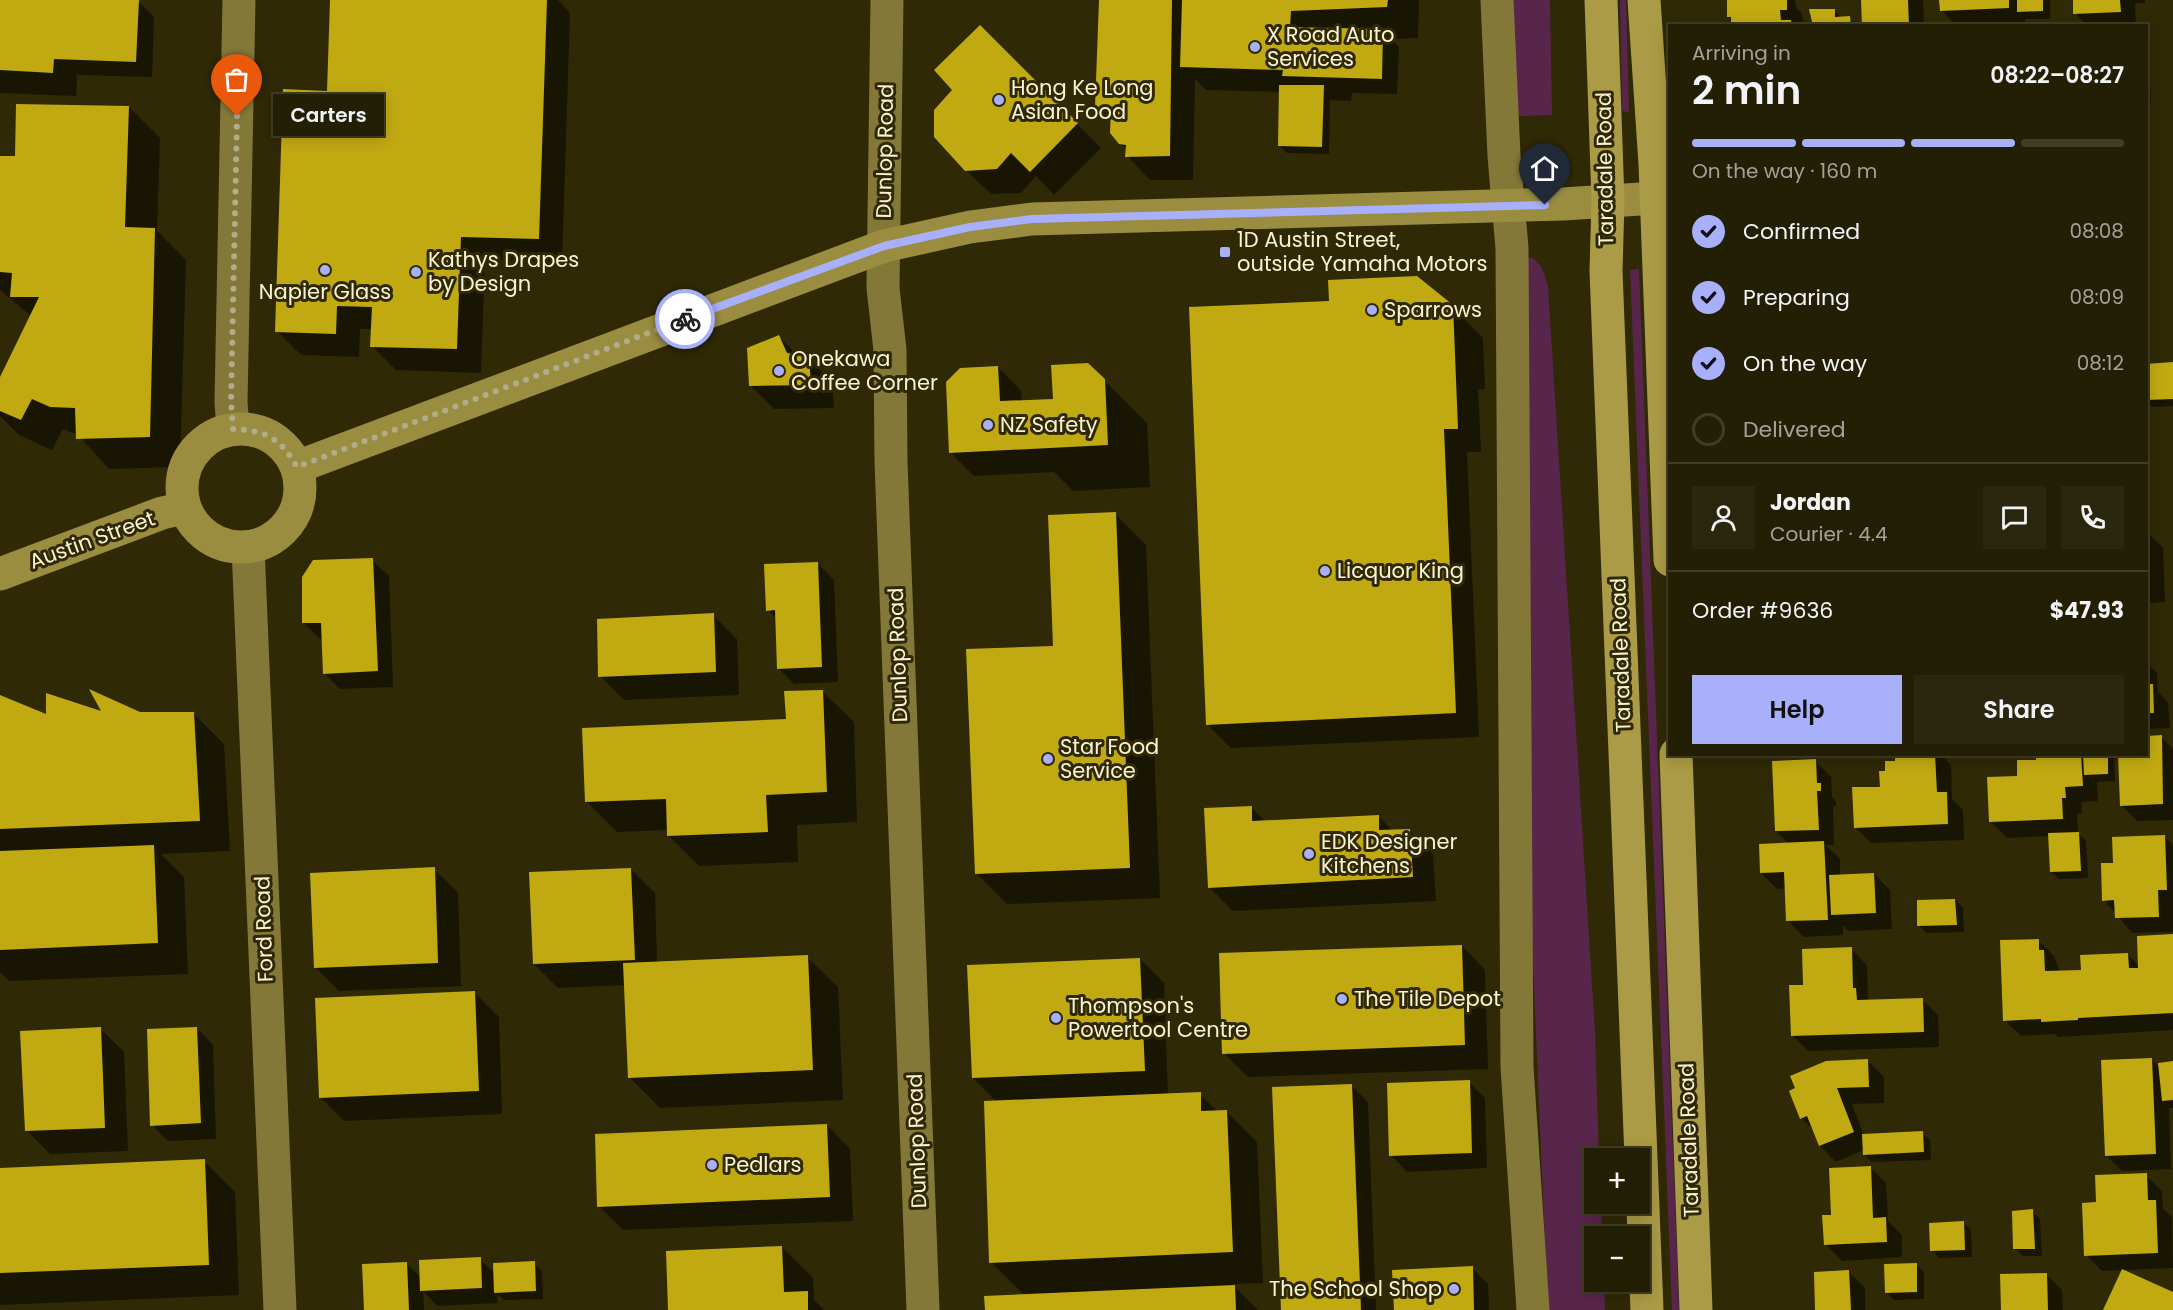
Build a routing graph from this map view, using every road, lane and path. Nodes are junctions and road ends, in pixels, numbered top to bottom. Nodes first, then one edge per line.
1 (239, 0) edge
2 (887, 0) edge
3 (1497, 0) edge
4 (1601, 0) edge
5 (1644, 0) edge
6 (1656, 198) junction
7 (1608, 201) junction
8 (1507, 205) junction
9 (884, 246) junction
10 (233, 429) junction
11 (297, 467) junction
12 (185, 508) junction
13 (1668, 508) edge
14 (248, 547) junction
15 (0, 574) edge
16 (1676, 756) edge
17 (280, 1310) edge
18 (923, 1310) edge
19 (1533, 1310) edge
20 (1647, 1310) edge
21 (1696, 1310) edge

1 - 10 street
2 - 9 street, Dunlop Road
3 - 8 street
4 - 7 highway, Taradale Road
5 - 6 highway
6 - 7 main road
6 - 13 highway
7 - 8 main road
7 - 20 highway, Taradale Road
8 - 9 main road
8 - 19 street
9 - 11 main road
9 - 18 street, Dunlop Road
10 - 11 main road
10 - 12 main road
11 - 14 main road
12 - 14 main road
12 - 15 main road, Austin Street
14 - 17 street, Ford Road
16 - 21 highway, Taradale Road

